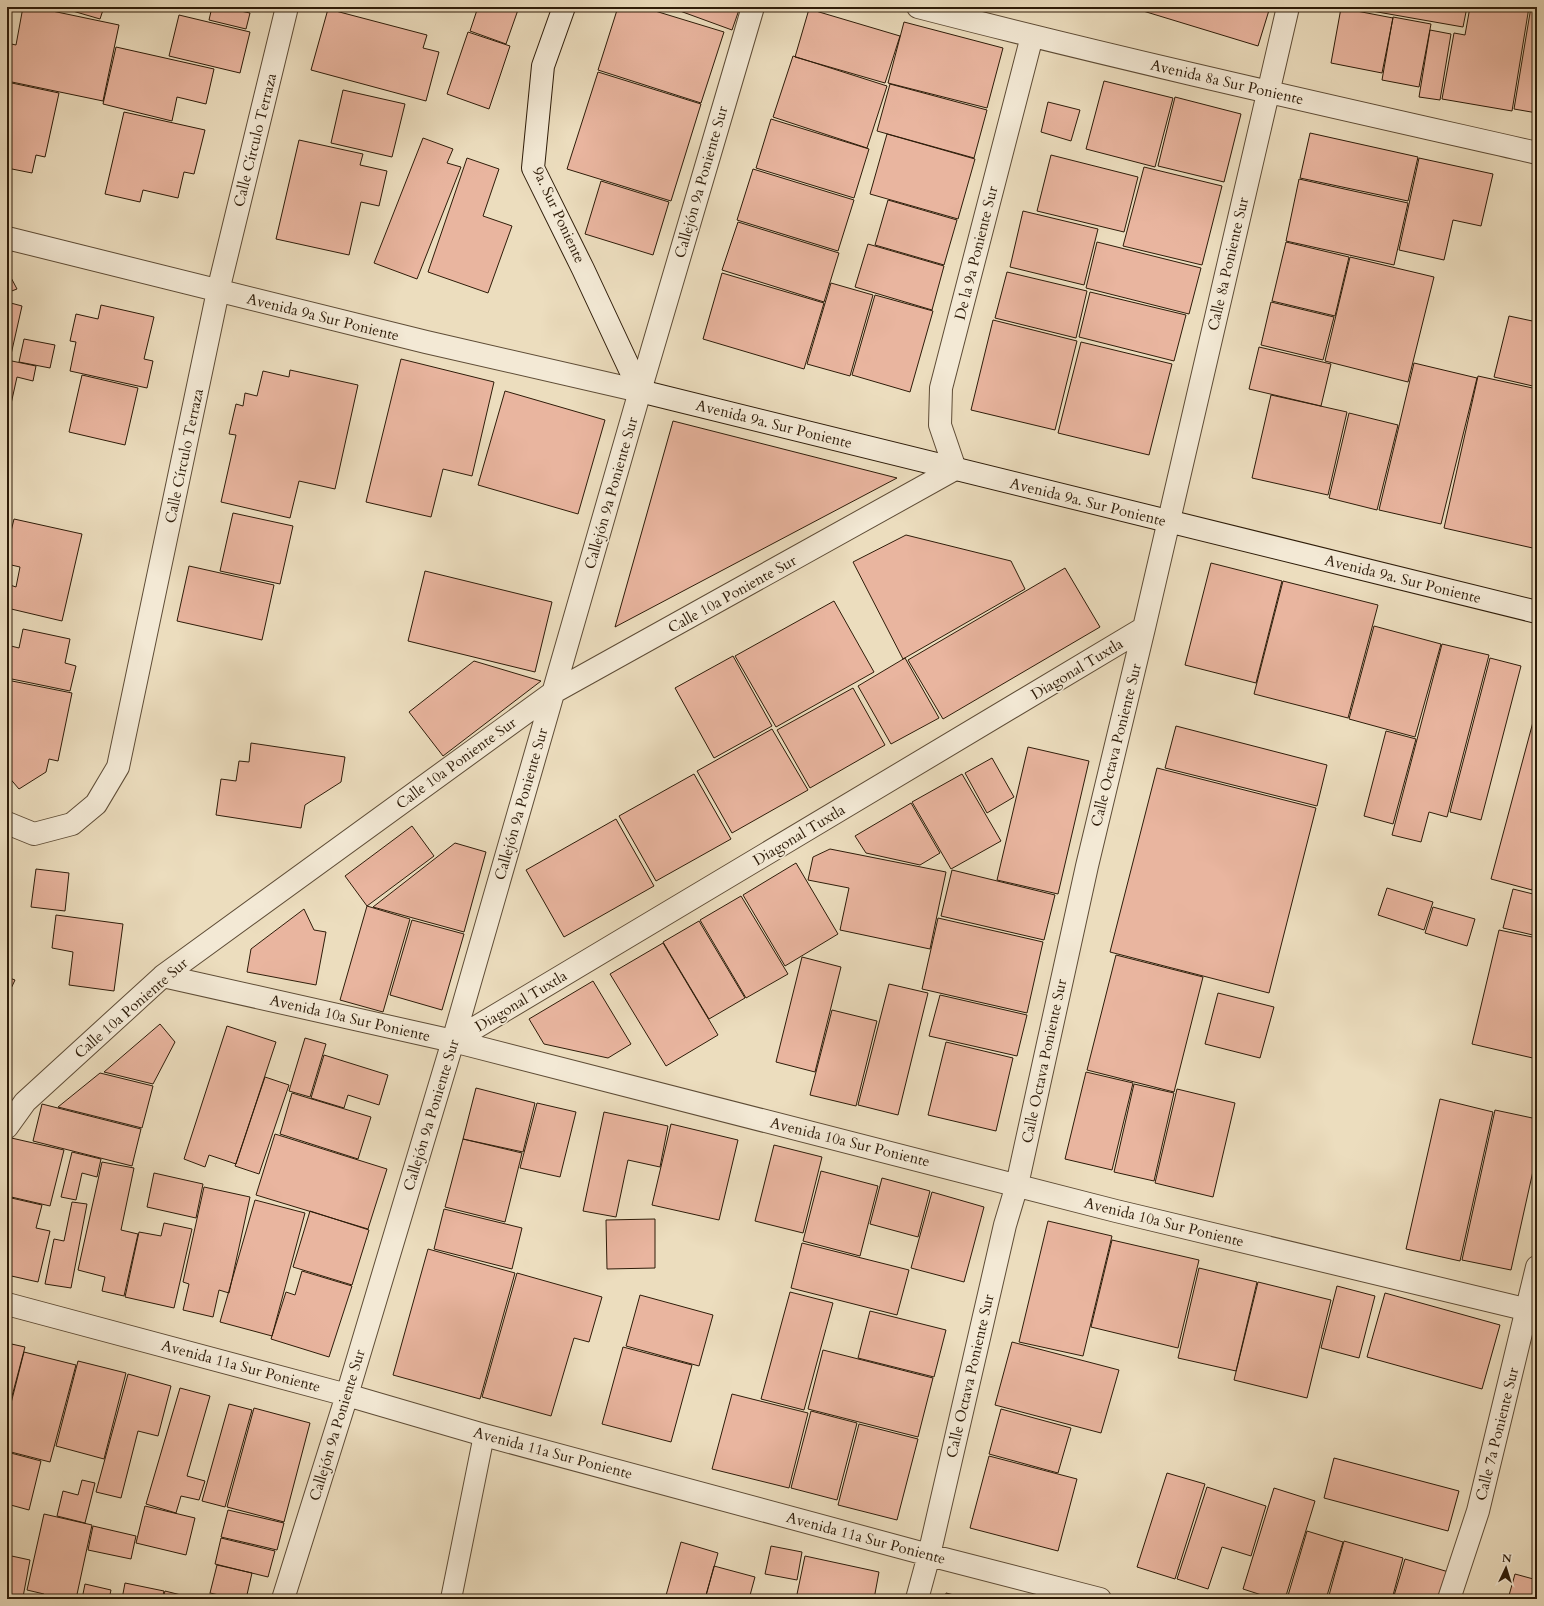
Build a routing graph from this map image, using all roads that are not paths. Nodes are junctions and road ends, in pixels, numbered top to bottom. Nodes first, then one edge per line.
1 (287, 7) edge
2 (564, 7) edge
3 (753, 7) edge
4 (918, 7) edge
5 (1288, 7) edge
6 (1032, 36) junction
7 (1268, 92) junction
8 (1537, 152) edge
9 (7, 238) edge
10 (218, 292) junction
11 (640, 392) junction
12 (955, 469) junction
13 (1169, 522) junction
14 (1537, 612) edge
15 (1144, 628) junction
16 (554, 692) junction
17 (7, 823) edge
18 (163, 976) junction
19 (453, 1041) junction
20 (7, 1127) edge
21 (1017, 1185) junction
22 (1537, 1267) edge
23 (7, 1304) edge
24 (1532, 1311) edge
25 (347, 1395) junction
26 (484, 1434) junction
27 (929, 1555) junction
28 (283, 1599) edge
29 (451, 1599) edge
30 (917, 1599) edge
31 (1100, 1599) edge
32 (1449, 1599) edge

1 - 10 street, Calle Círculo Terraza
2 - 11 street, 9a. Sur Poniente
3 - 11 street, Callejón 9a Poniente Sur
4 - 6 street, Avenida 8a Sur Poniente
5 - 7 street, Calle 8a Poniente Sur
6 - 7 street, Avenida 8a Sur Poniente
6 - 12 street, De la 9a Poniente Sur
7 - 8 street, Avenida 8a Sur Poniente
7 - 13 street, Calle 8a Poniente Sur
9 - 10 street, Avenida 9a Sur Poniente
10 - 11 street, Avenida 9a Sur Poniente
10 - 17 street, Calle Círculo Terraza
11 - 12 street, Avenida 9a. Sur Poniente
11 - 16 street, Callejón 9a Poniente Sur
12 - 13 street, Avenida 9a. Sur Poniente
12 - 16 street, Calle 10a Poniente Sur
13 - 14 street, Avenida 9a. Sur Poniente
13 - 15 street, Calle Octava Poniente Sur
15 - 19 street, Diagonal Tuxtla
15 - 21 street, Calle Octava Poniente Sur
16 - 18 street, Calle 10a Poniente Sur
16 - 19 street, Callejón 9a Poniente Sur
18 - 19 street, Avenida 10a Sur Poniente
18 - 20 street, Calle 10a Poniente Sur
19 - 21 street, Avenida 10a Sur Poniente
19 - 25 street, Callejón 9a Poniente Sur
21 - 24 street, Avenida 10a Sur Poniente
21 - 27 street, Calle Octava Poniente Sur
22 - 24 street, Calle 7a Poniente Sur
23 - 25 street, Avenida 11a Sur Poniente
24 - 32 street, Calle 7a Poniente Sur
25 - 26 street, Avenida 11a Sur Poniente
25 - 28 street, Callejón 9a Poniente Sur
26 - 27 street, Avenida 11a Sur Poniente
26 - 29 lane
27 - 30 street, Calle Octava Poniente Sur
27 - 31 street, Avenida 11a Sur Poniente

